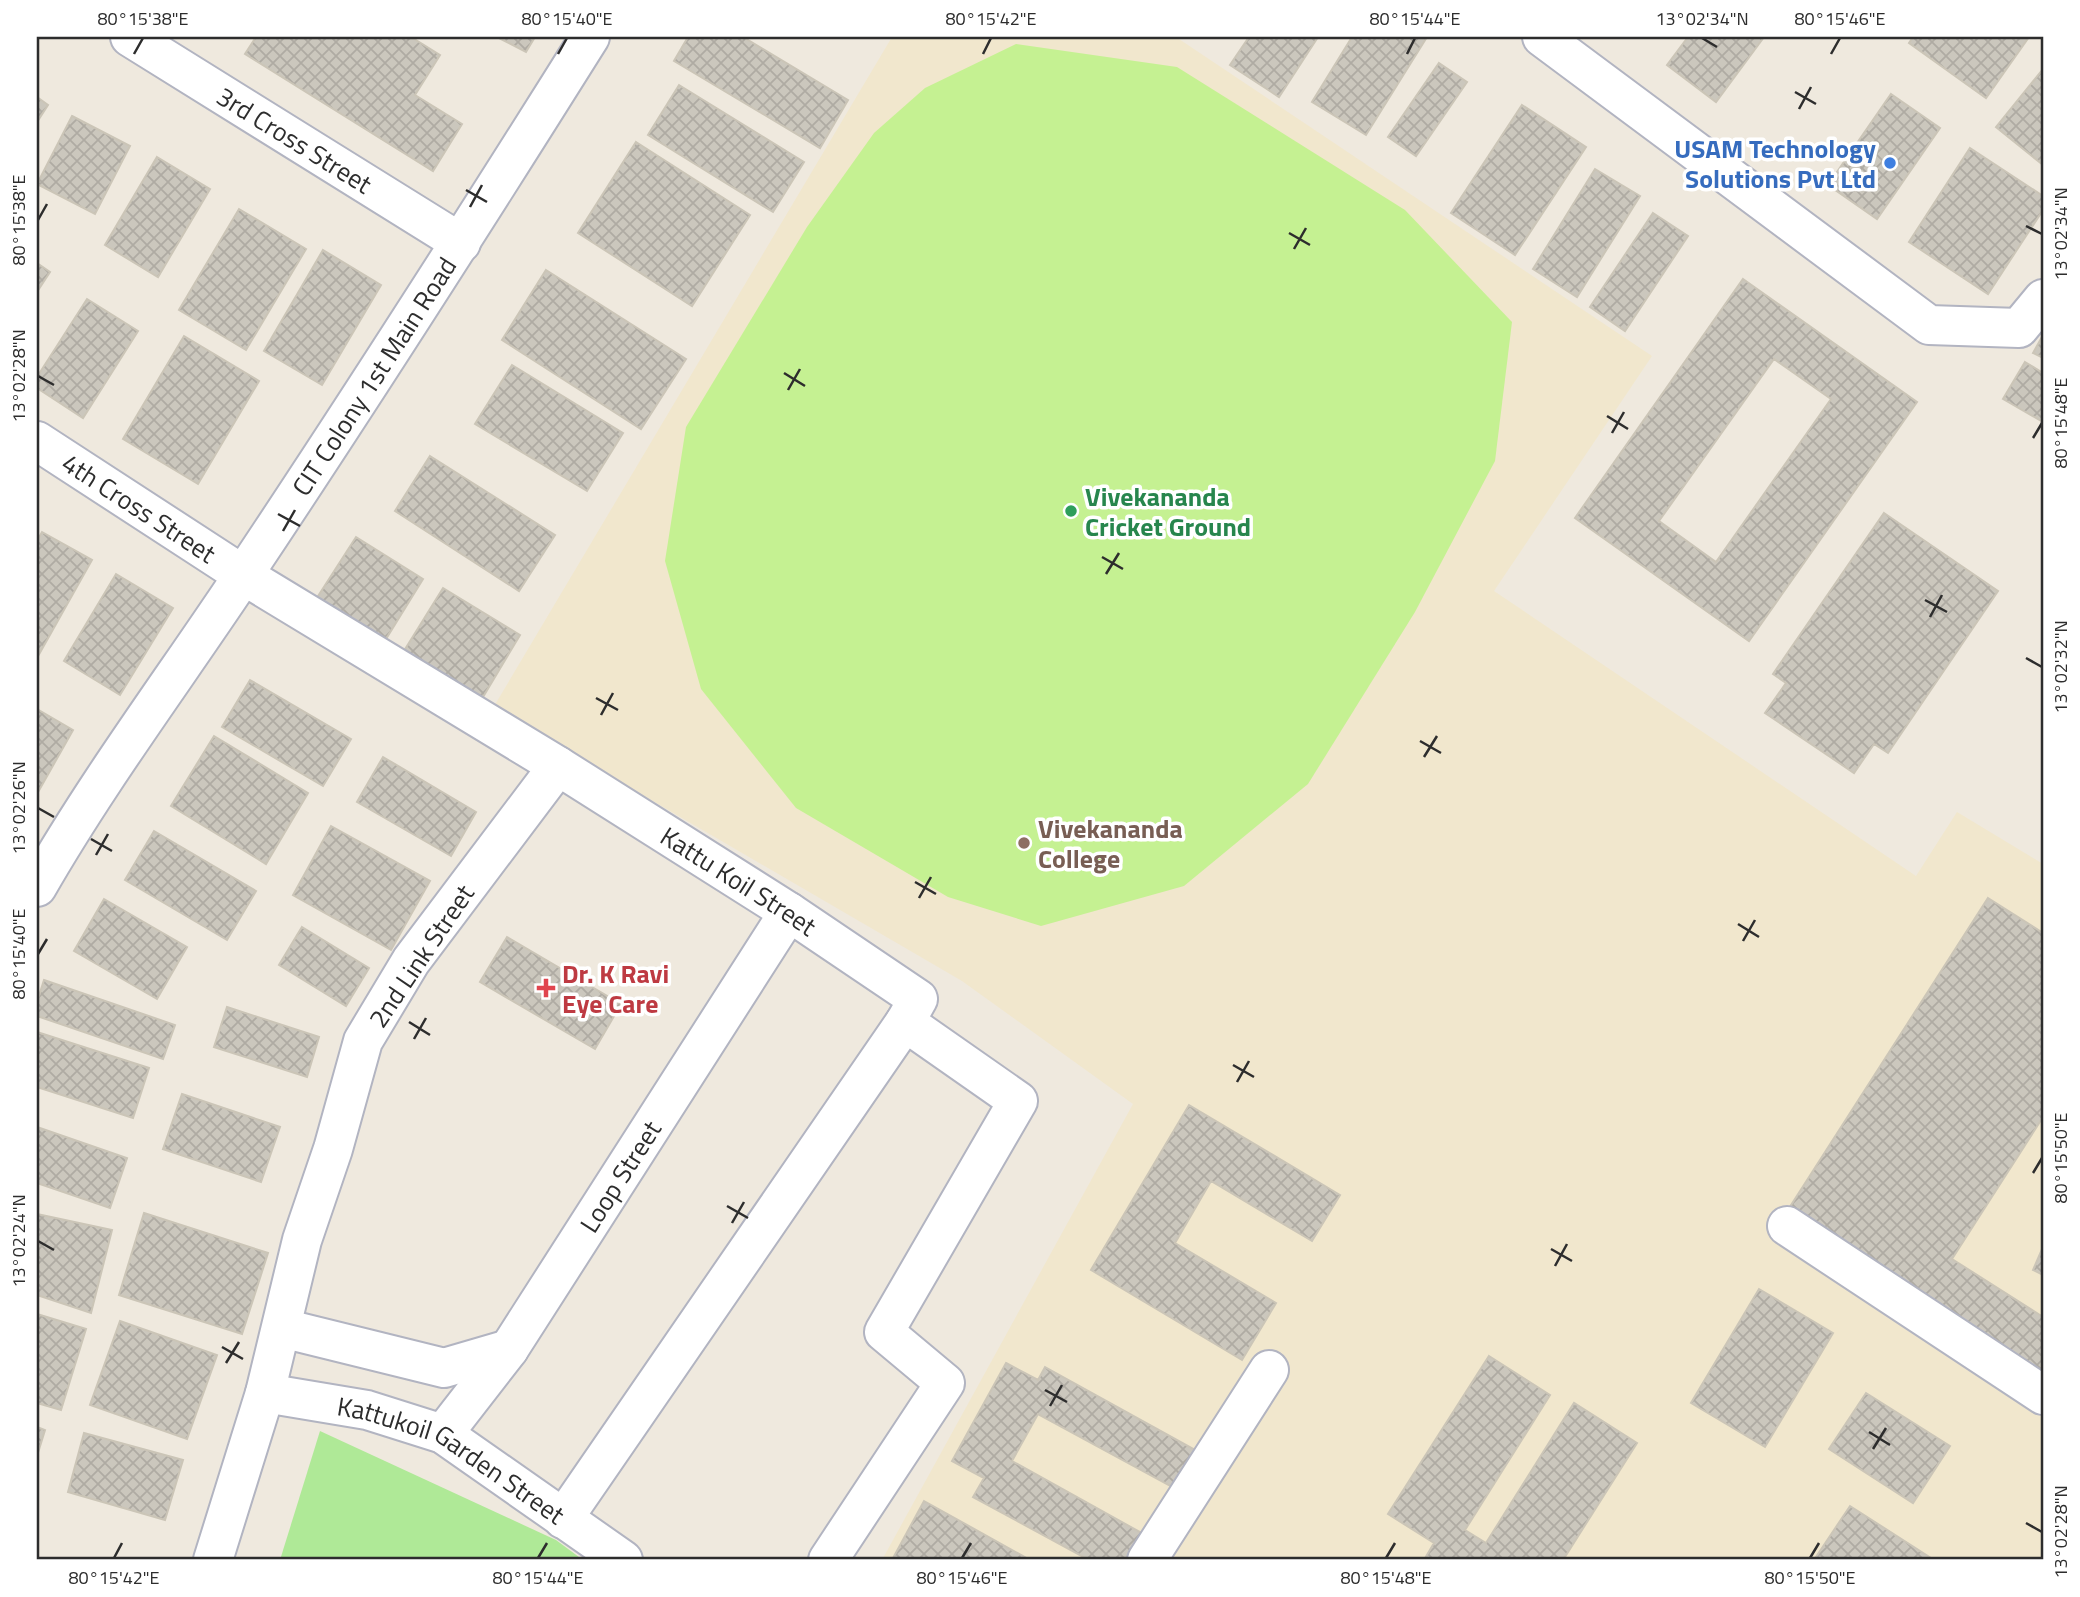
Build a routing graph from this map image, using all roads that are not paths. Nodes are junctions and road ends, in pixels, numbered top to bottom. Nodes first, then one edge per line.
1 (130, 37) edge
2 (590, 37) edge
3 (1542, 37) edge
4 (461, 243) junction
5 (2043, 299) edge
6 (37, 440) edge
7 (243, 575) junction
8 (558, 766) junction
9 (37, 887) edge
10 (789, 912) junction
11 (911, 1010) junction
12 (1787, 1226) dead end
13 (282, 1328) junction
14 (509, 1349) junction
15 (1269, 1370) dead end
16 (265, 1394) junction
17 (2043, 1395) edge
18 (443, 1434) junction
19 (563, 1519) junction
20 (213, 1560) edge
21 (623, 1560) edge
22 (828, 1560) edge
23 (1147, 1560) edge

1 - 4 street, 3rd Cross Street
2 - 4 street, CIT Colony 1st Main Road
3 - 5 street
4 - 7 street, CIT Colony 1st Main Road
6 - 7 street, 4th Cross Street
7 - 8 street
7 - 9 street, CIT Colony 1st Main Road
8 - 10 street, Kattu Koil Street
8 - 13 street, 2nd Link Street
10 - 11 street, Kattu Koil Street
10 - 14 street, Loop Street
11 - 19 street
11 - 22 street, Kattu Koil Street
12 - 17 street
13 - 14 street
13 - 16 street, 2nd Link Street
14 - 18 street, Loop Street
15 - 23 street
16 - 18 street, Kattukoil Garden Street
16 - 20 street, 2nd Link Street
18 - 19 street, Kattukoil Garden Street
19 - 21 street, Kattukoil Garden Street

